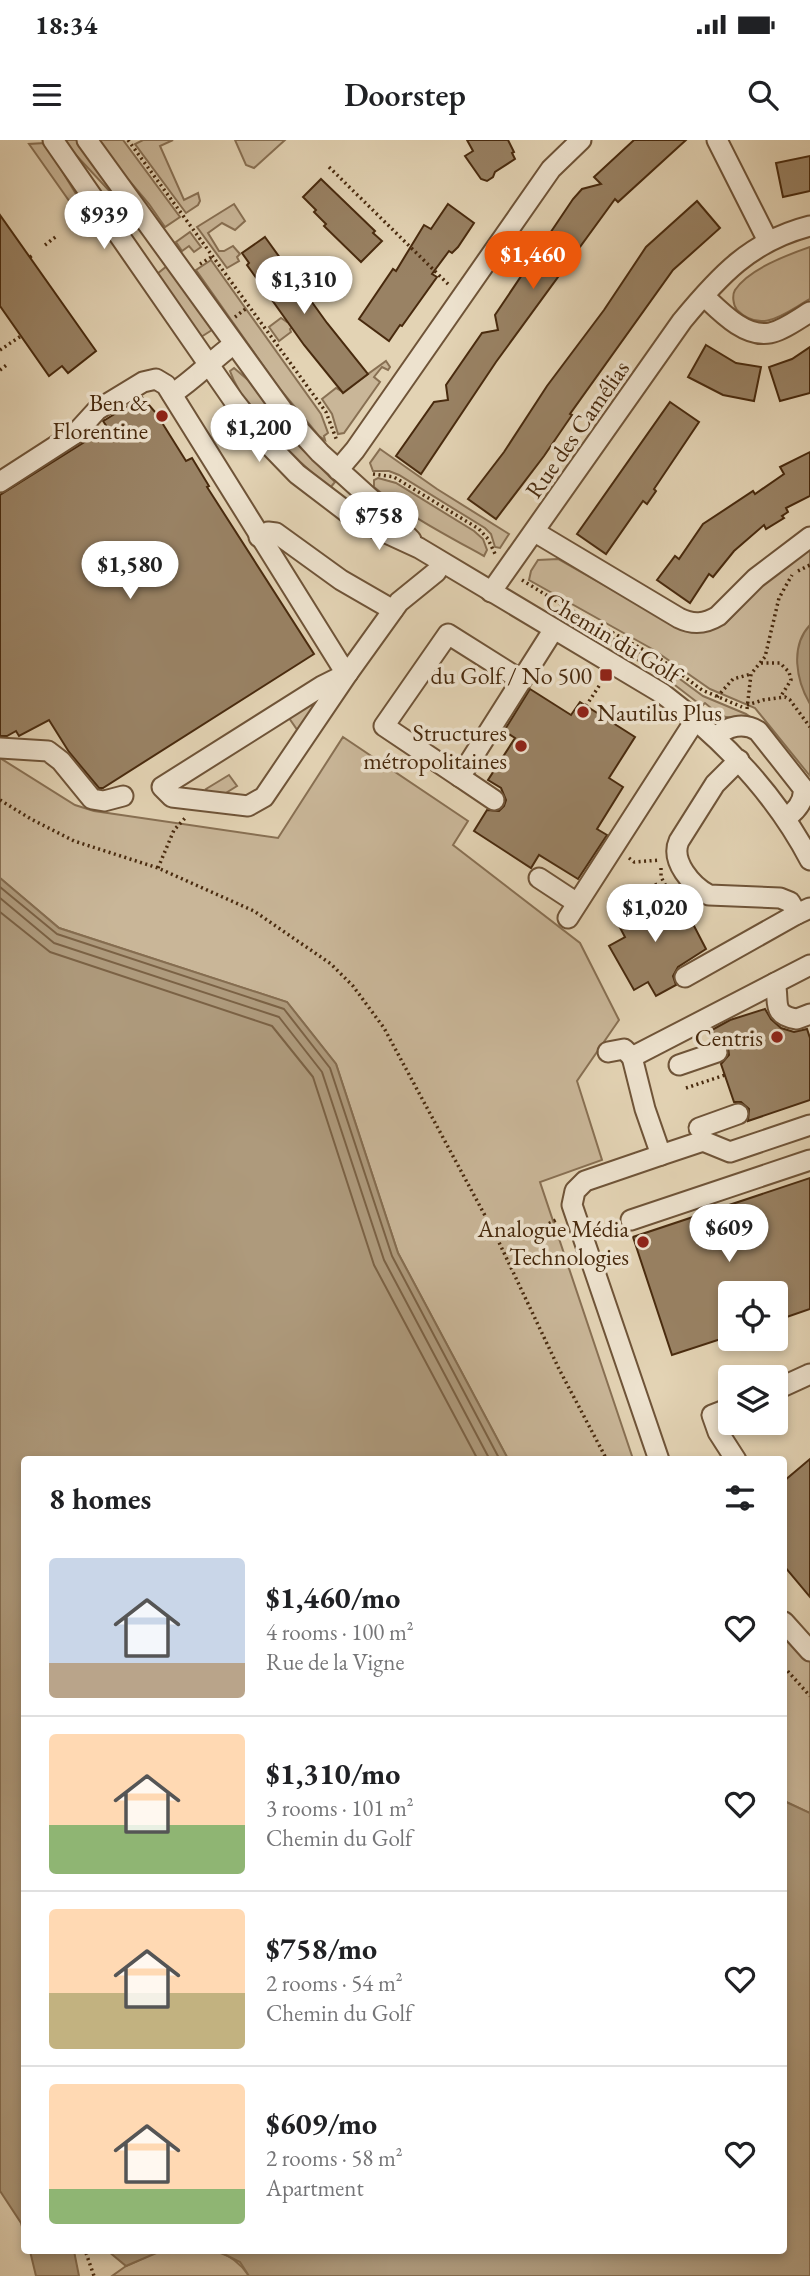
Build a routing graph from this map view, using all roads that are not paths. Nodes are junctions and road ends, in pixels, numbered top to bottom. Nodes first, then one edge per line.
1 (53, 140) edge
2 (87, 140) edge
3 (717, 140) edge
4 (570, 143) edge
5 (810, 226) edge
6 (161, 241) junction
7 (768, 241) junction
8 (134, 259) junction
9 (704, 296) junction
10 (810, 312) edge
11 (234, 344) junction
12 (207, 364) junction
13 (172, 394) junction
14 (338, 470) junction
15 (0, 482) edge
16 (535, 533) junction
17 (259, 537) junction
18 (810, 537) edge
19 (419, 548) junction
20 (442, 563) junction
21 (492, 592) junction
22 (393, 610) junction
23 (554, 629) junction
24 (348, 673) junction
25 (522, 680) junction
26 (696, 719) junction
27 (716, 737) junction
28 (0, 748) edge
29 (739, 760) junction
30 (460, 777) junction
31 (123, 796) dead end
32 (494, 800) dead end
33 (786, 818) junction
34 (810, 860) edge
35 (540, 878) dead end
36 (804, 911) edge
37 (807, 972) edge
38 (685, 977) dead end
39 (775, 983) junction
40 (810, 1014) edge
41 (608, 1052) dead end
42 (717, 1052) dead end
43 (632, 1058) junction
44 (678, 1065) dead end
45 (738, 1114) dead end
46 (810, 1125) edge
47 (699, 1128) dead end
48 (662, 1155) junction
49 (810, 1160) edge
50 (631, 1220) dead end
51 (810, 1374) edge
52 (788, 1384) edge
53 (718, 1413) edge
54 (718, 1432) edge
55 (720, 1435) edge
56 (658, 1456) edge
57 (733, 1456) edge
58 (787, 1625) edge
59 (810, 1651) edge

1 - 8 street, Chemin du Golf
2 - 6 street, Chemin du Golf
3 - 7 street
4 - 14 street
5 - 7 street, Rue des Camélias
6 - 8 street
6 - 11 street, Chemin du Golf
7 - 9 street, Rue des Camélias
8 - 12 street, Chemin du Golf
9 - 10 street
9 - 16 street, Rue des Camélias
11 - 12 street
11 - 14 street, Chemin du Golf
12 - 13 street
12 - 19 street, Chemin du Golf
13 - 15 street
13 - 17 street
14 - 19 street, Chemin du Golf
16 - 18 street
16 - 21 street, Rue des Camélias
17 - 22 street
17 - 24 street
19 - 20 street, Chemin du Golf
20 - 21 street, Chemin du Golf
20 - 22 street
21 - 23 street, Chemin du Golf
22 - 24 street
23 - 25 street
23 - 26 street, Chemin du Golf
24 - 24 street
25 - 30 street
25 - 30 street
26 - 27 street, Chemin du Golf
26 - 35 street
27 - 29 street, Chemin du Golf
27 - 33 street
28 - 31 street
29 - 33 street, Chemin du Golf
29 - 36 street
30 - 32 street
33 - 34 street, Chemin du Golf
36 - 38 street
37 - 39 street
39 - 40 street
39 - 43 street
41 - 43 street
42 - 44 street
43 - 48 street
45 - 47 street
46 - 48 street
48 - 56 street
49 - 50 street
51 - 52 street
53 - 54 street
55 - 57 street
58 - 59 street

